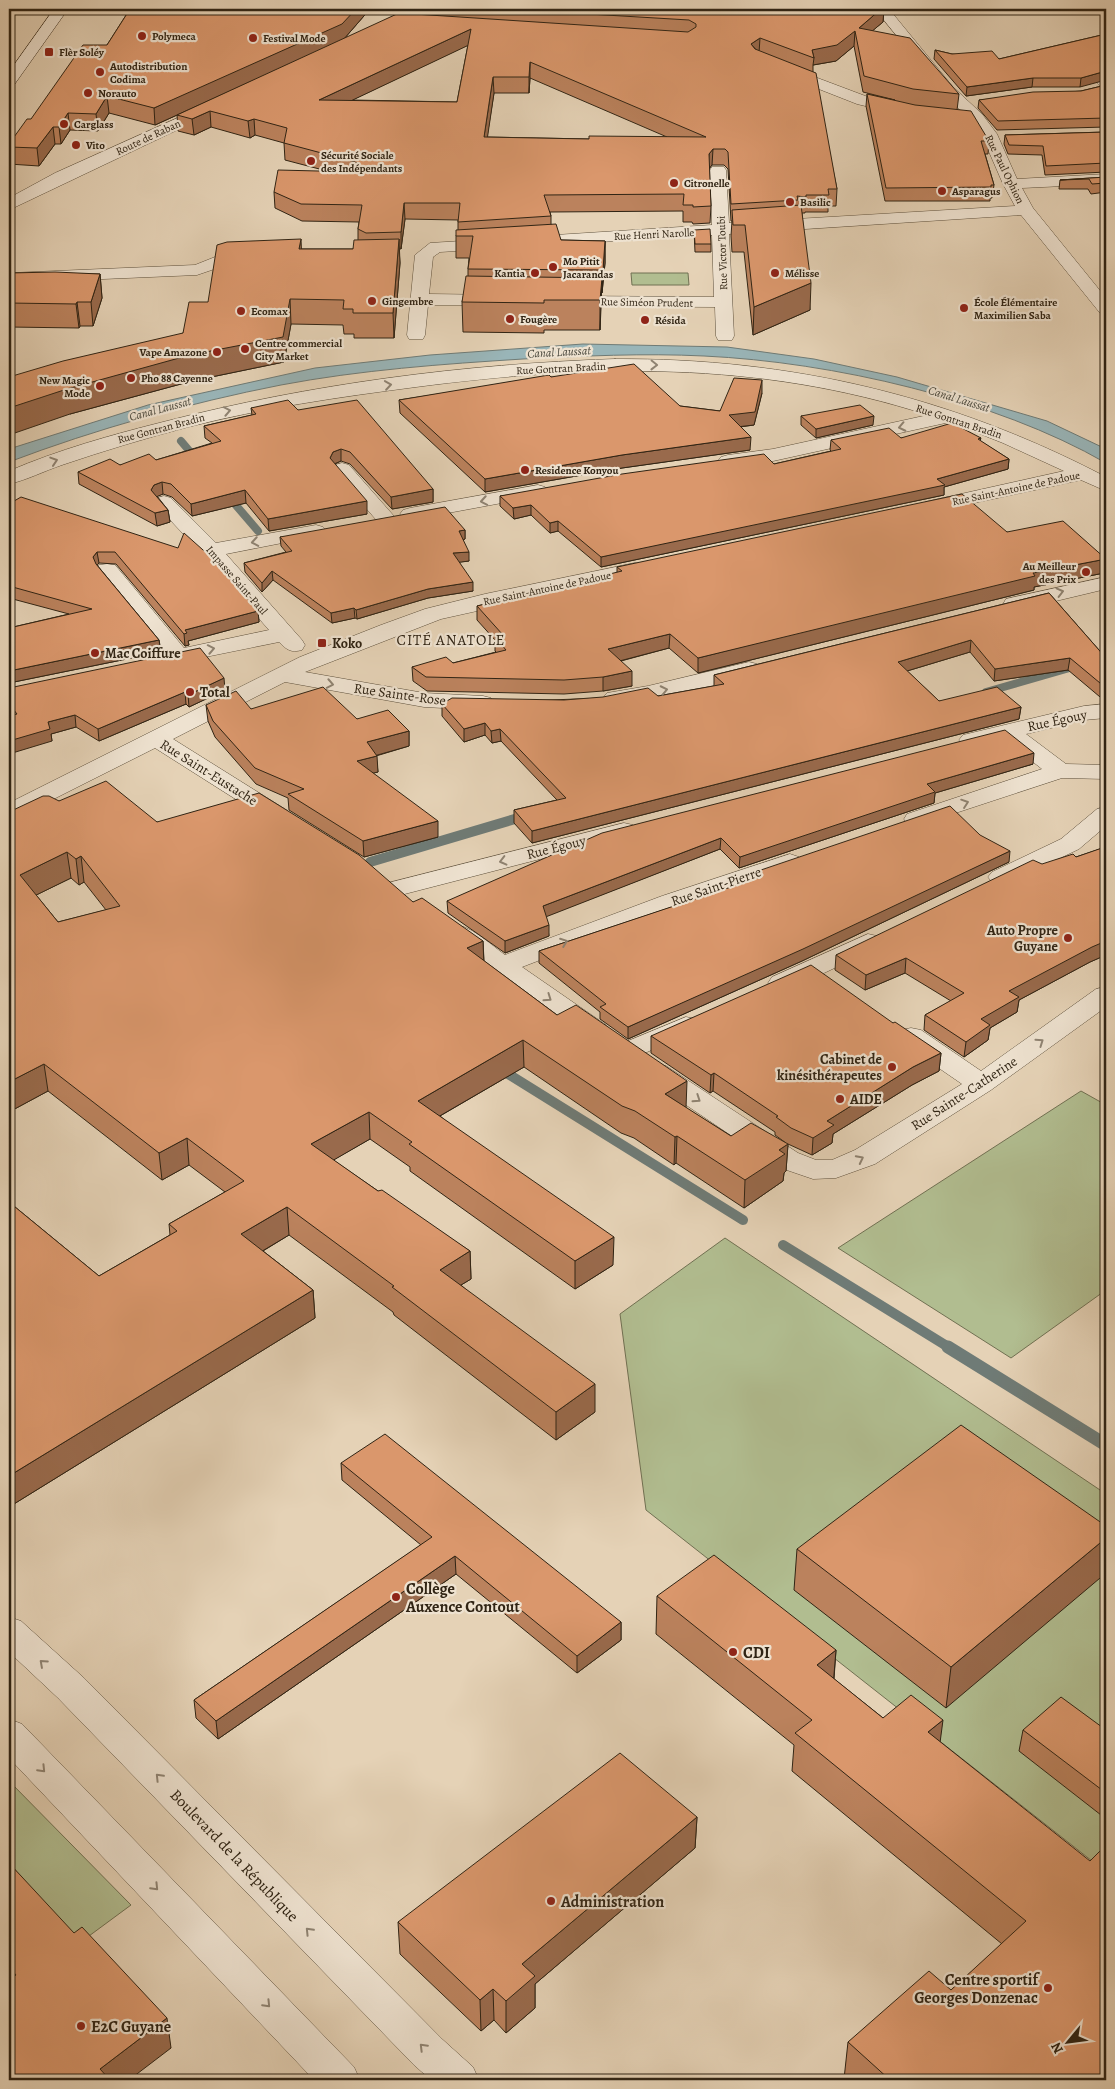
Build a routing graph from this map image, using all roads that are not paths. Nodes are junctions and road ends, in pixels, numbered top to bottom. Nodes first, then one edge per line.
1 (61, 9) edge
2 (426, 9) edge
3 (882, 9) edge
4 (396, 23) junction
5 (425, 25) edge
6 (370, 35) edge
7 (768, 64) edge
8 (11, 74) edge
9 (228, 100) edge
10 (979, 109) junction
11 (920, 114) edge
12 (953, 118) edge
13 (991, 137) junction
14 (1010, 137) edge
15 (718, 170) dead end
16 (1106, 179) edge
17 (1011, 184) junction
18 (9, 205) edge
19 (1026, 210) junction
20 (722, 230) junction
21 (267, 255) edge
22 (11, 279) edge
23 (421, 299) junction
24 (518, 300) edge
25 (548, 301) edge
26 (724, 302) junction
27 (1106, 310) edge
28 (416, 335) dead end
29 (725, 336) dead end
30 (950, 416) junction
31 (707, 464) edge
32 (342, 469) edge
33 (1085, 473) junction
34 (9, 478) edge
35 (1106, 485) edge
36 (556, 488) edge
37 (164, 502) edge
38 (912, 510) edge
39 (337, 527) edge
40 (211, 550) junction
41 (650, 566) edge
42 (107, 570) dead end
43 (1106, 583) edge
44 (992, 609) edge
45 (285, 634) junction
46 (178, 656) junction
47 (308, 662) junction
48 (142, 663) edge
49 (773, 664) edge
50 (282, 675) junction
51 (594, 701) edge
52 (509, 703) edge
53 (1106, 711) edge
54 (1008, 731) junction
55 (155, 738) junction
56 (950, 746) edge
57 (1060, 771) junction
58 (1106, 772) edge
59 (9, 812) edge
60 (1106, 814) edge
61 (643, 825) edge
62 (295, 826) edge
63 (893, 827) edge
64 (810, 855) edge
65 (982, 887) edge
66 (892, 930) edge
67 (502, 966) junction
68 (812, 969) junction
69 (836, 985) edge
70 (759, 993) edge
71 (1106, 995) edge
72 (706, 1016) edge
73 (892, 1024) edge
74 (626, 1052) junction
75 (981, 1084) junction
76 (9, 1631) edge
77 (9, 1734) edge
78 (340, 2080) edge
79 (459, 2080) edge

1 - 8 street
2 - 4 street
3 - 10 street, Rue Paul Ophion
4 - 5 street
4 - 6 street
7 - 11 street
9 - 18 street, Route de Raban
10 - 12 street
10 - 13 street, Rue Paul Ophion
13 - 14 street
13 - 17 street, Rue Paul Ophion
15 - 20 street, Rue Victor Toubi
16 - 17 street
17 - 19 street, Rue Paul Ophion
19 - 20 street, Rue Henri Narolle
19 - 27 street, Rue Paul Ophion
20 - 23 street, Rue Henri Narolle
20 - 26 street, Rue Victor Toubi
21 - 22 street
23 - 24 street
23 - 28 street, Rue Henri Narolle
25 - 26 street, Rue Siméon Prudent
26 - 29 street, Rue Victor Toubi
30 -> 31 street
30 - 33 street, Rue Gontran Bradin
34 -> 30 street, Rue Gontran Bradin
36 -> 32 street
33 - 35 street, Rue Gontran Bradin
33 - 38 street, Rue Saint-Antoine de Padoue
37 - 40 street, Impasse Saint-Paul
39 -> 40 street
40 - 45 street, Impasse Saint-Paul
41 - 47 street, Rue Saint-Antoine de Padoue
42 - 46 street
44 -> 43 street
46 -> 45 street
45 - 47 street, Impasse Saint-Paul
46 - 48 street
47 - 50 street, Rue Saint-Antoine de Padoue
51 -> 49 street
50 -> 52 street, Rue Sainte-Rose
50 - 55 street, Rue Saint-Antoine de Padoue
53 - 54 street, Rue Égouy
54 - 56 street, Rue Égouy
54 - 57 street, Rue Égouy
55 - 59 street, Rue Saint-Antoine de Padoue
55 - 62 street, Rue Saint-Eustache
57 - 58 street
63 -> 57 street
60 - 65 street
61 -> 67 street, Rue Égouy
67 -> 64 street, Rue Saint-Pierre
66 - 68 street
67 -> 74 street
68 - 69 street
68 - 70 street
75 -> 71 street, Rue Sainte-Catherine
72 - 74 street
73 - 75 street
74 -> 75 street, Rue Sainte-Catherine
79 -> 76 street, Boulevard de la République
77 -> 78 street

